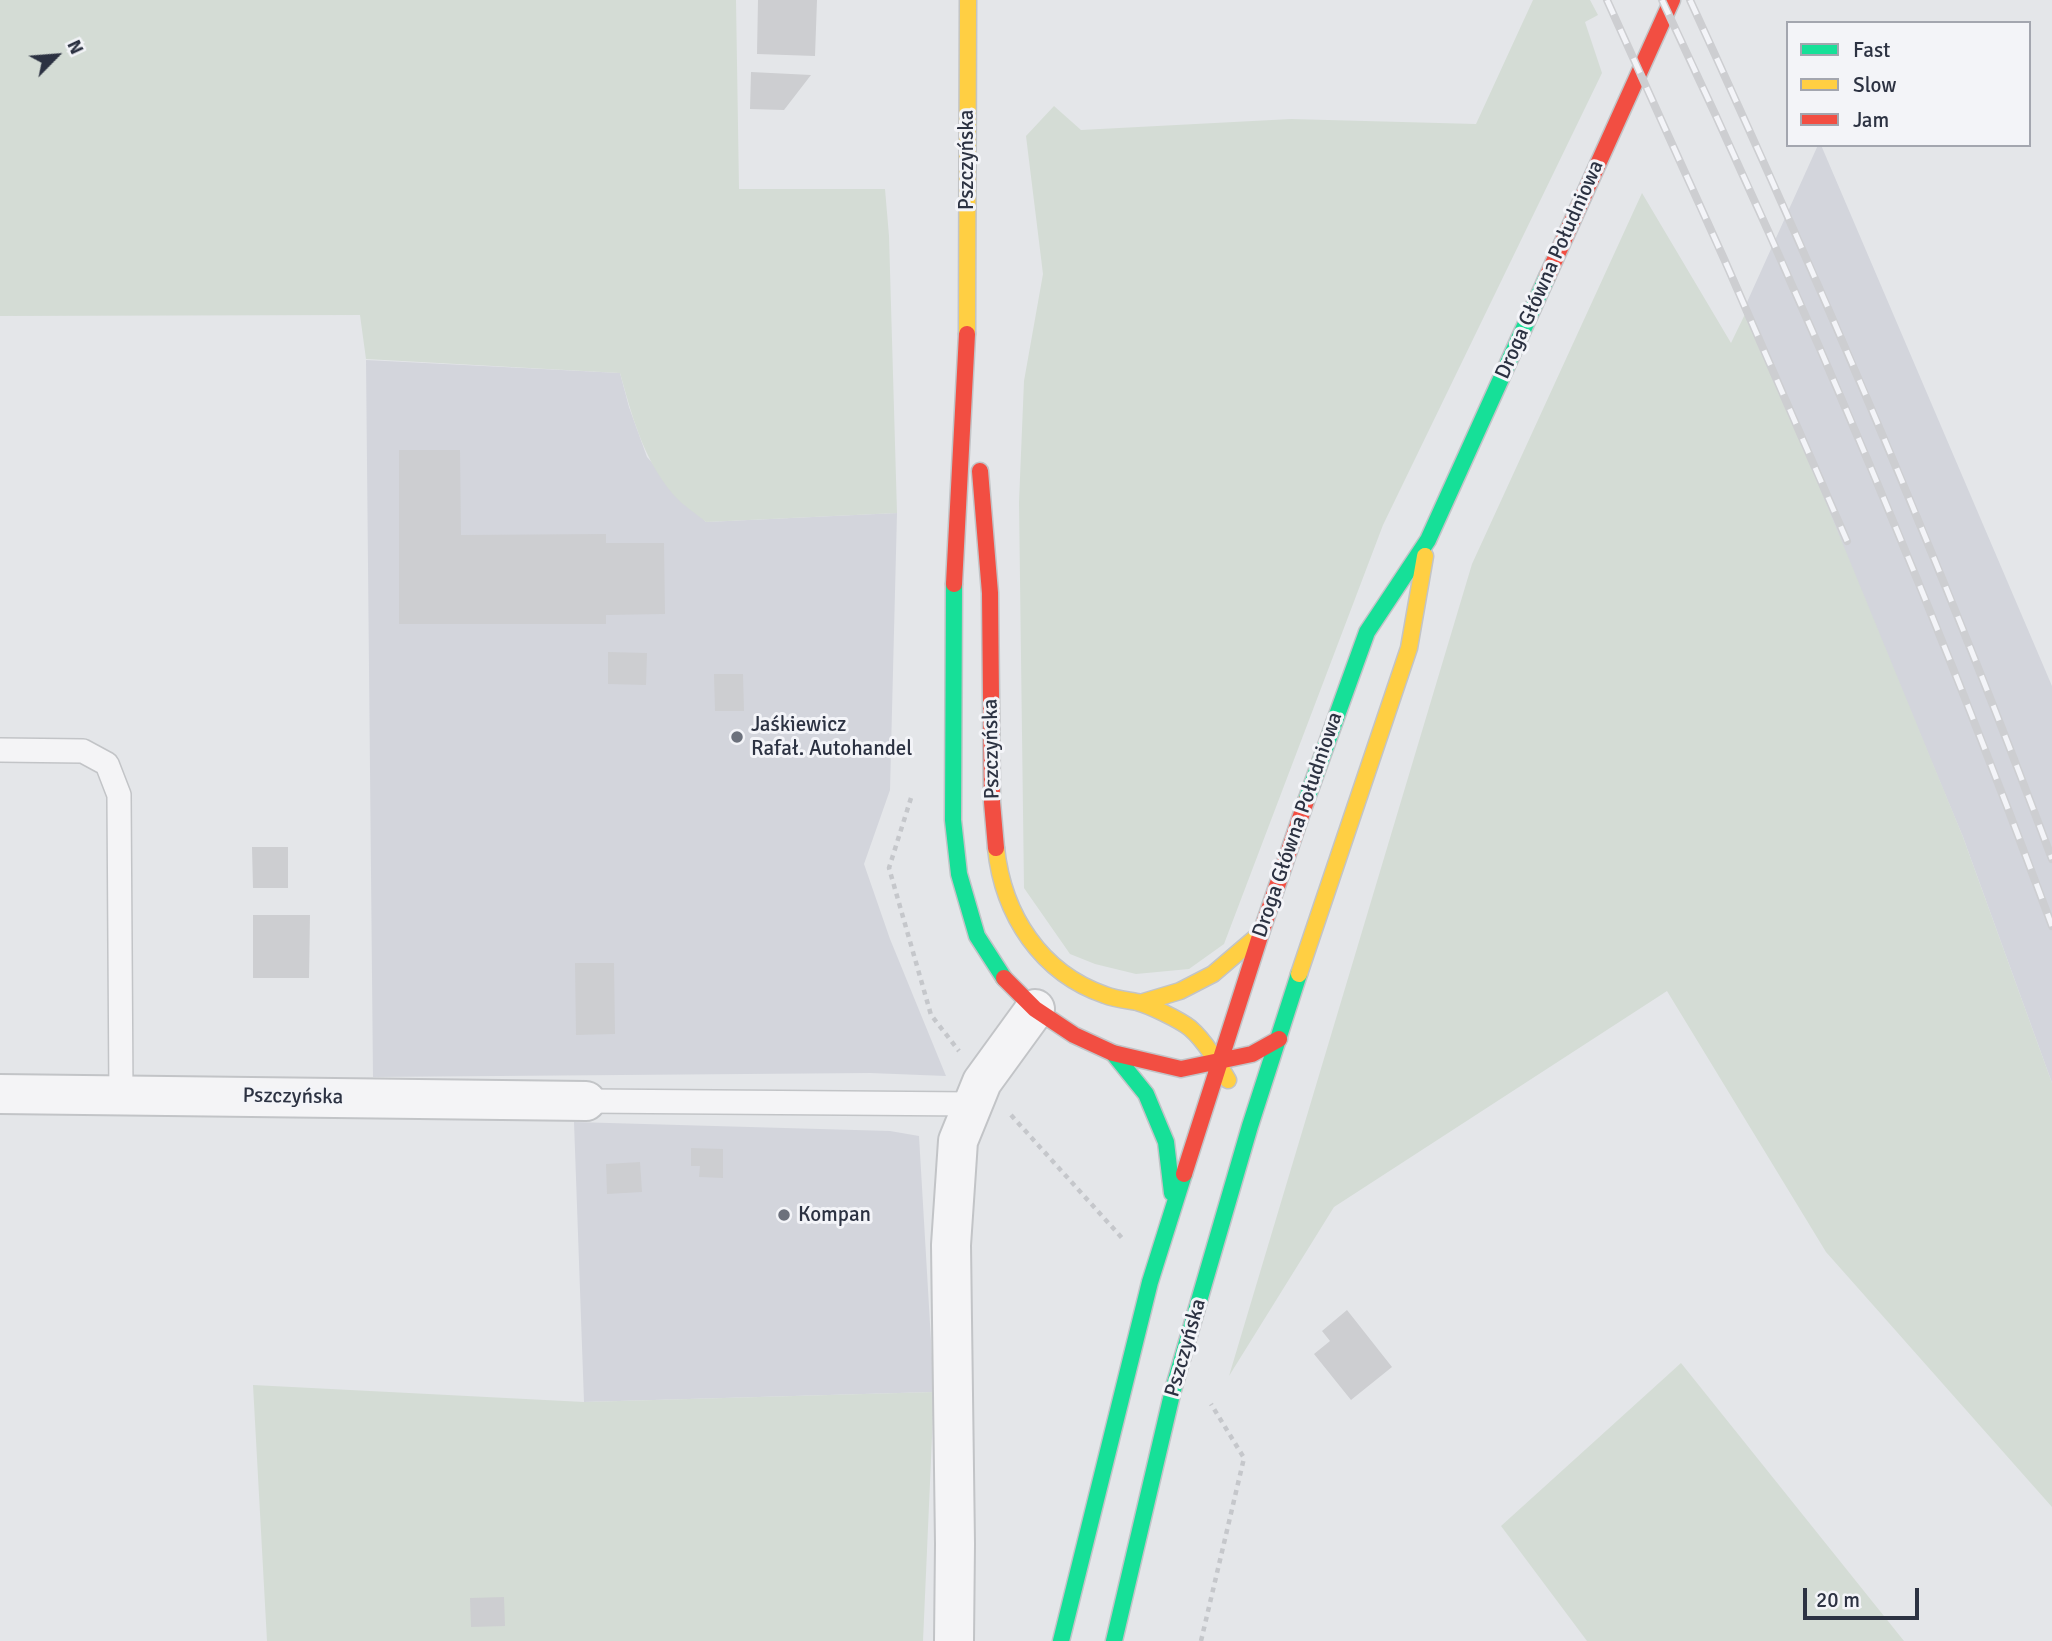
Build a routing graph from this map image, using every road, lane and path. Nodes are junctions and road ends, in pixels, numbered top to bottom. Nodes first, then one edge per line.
1 (968, 0) edge
2 (1672, 0) edge
3 (968, 319) junction
4 (1428, 540) junction
5 (0, 750) edge
6 (1261, 933) junction
7 (1140, 1003) junction
8 (1035, 1009) junction
9 (1279, 1039) junction
10 (1113, 1053) junction
11 (1218, 1063) junction
12 (0, 1094) edge
13 (121, 1095) junction
14 (586, 1101) joint
15 (973, 1104) junction
16 (1250, 1126) junction
17 (1174, 1203) junction
18 (1210, 1404) dead end
19 (954, 1641) edge
20 (1060, 1641) edge
21 (1114, 1641) edge
22 (1201, 1641) edge

1 - 3 main road, Pszczyńska
2 - 4 main road, Droga Główna Południowa
3 - 7 main road, Pszczyńska
3 - 8 main road, Pszczyńska
4 - 6 main road, Droga Główna Południowa
4 - 9 main road, Droga Główna Południowa
5 - 13 lane
6 - 7 main road
6 - 11 main road, Droga Główna Południowa
7 - 11 main road, Pszczyńska
8 - 10 main road, Pszczyńska
8 - 15 street
9 - 11 main road
9 - 16 main road, Droga Główna Południowa
10 - 11 main road, Pszczyńska
10 - 17 main road, Pszczyńska
11 - 16 main road, Pszczyńska
11 - 17 main road, Pszczyńska
12 - 13 street, Pszczyńska
13 - 14 street, Pszczyńska
14 - 15 lane
15 - 19 street
16 - 21 main road, Pszczyńska
17 - 20 main road, Pszczyńska
18 - 22 path

